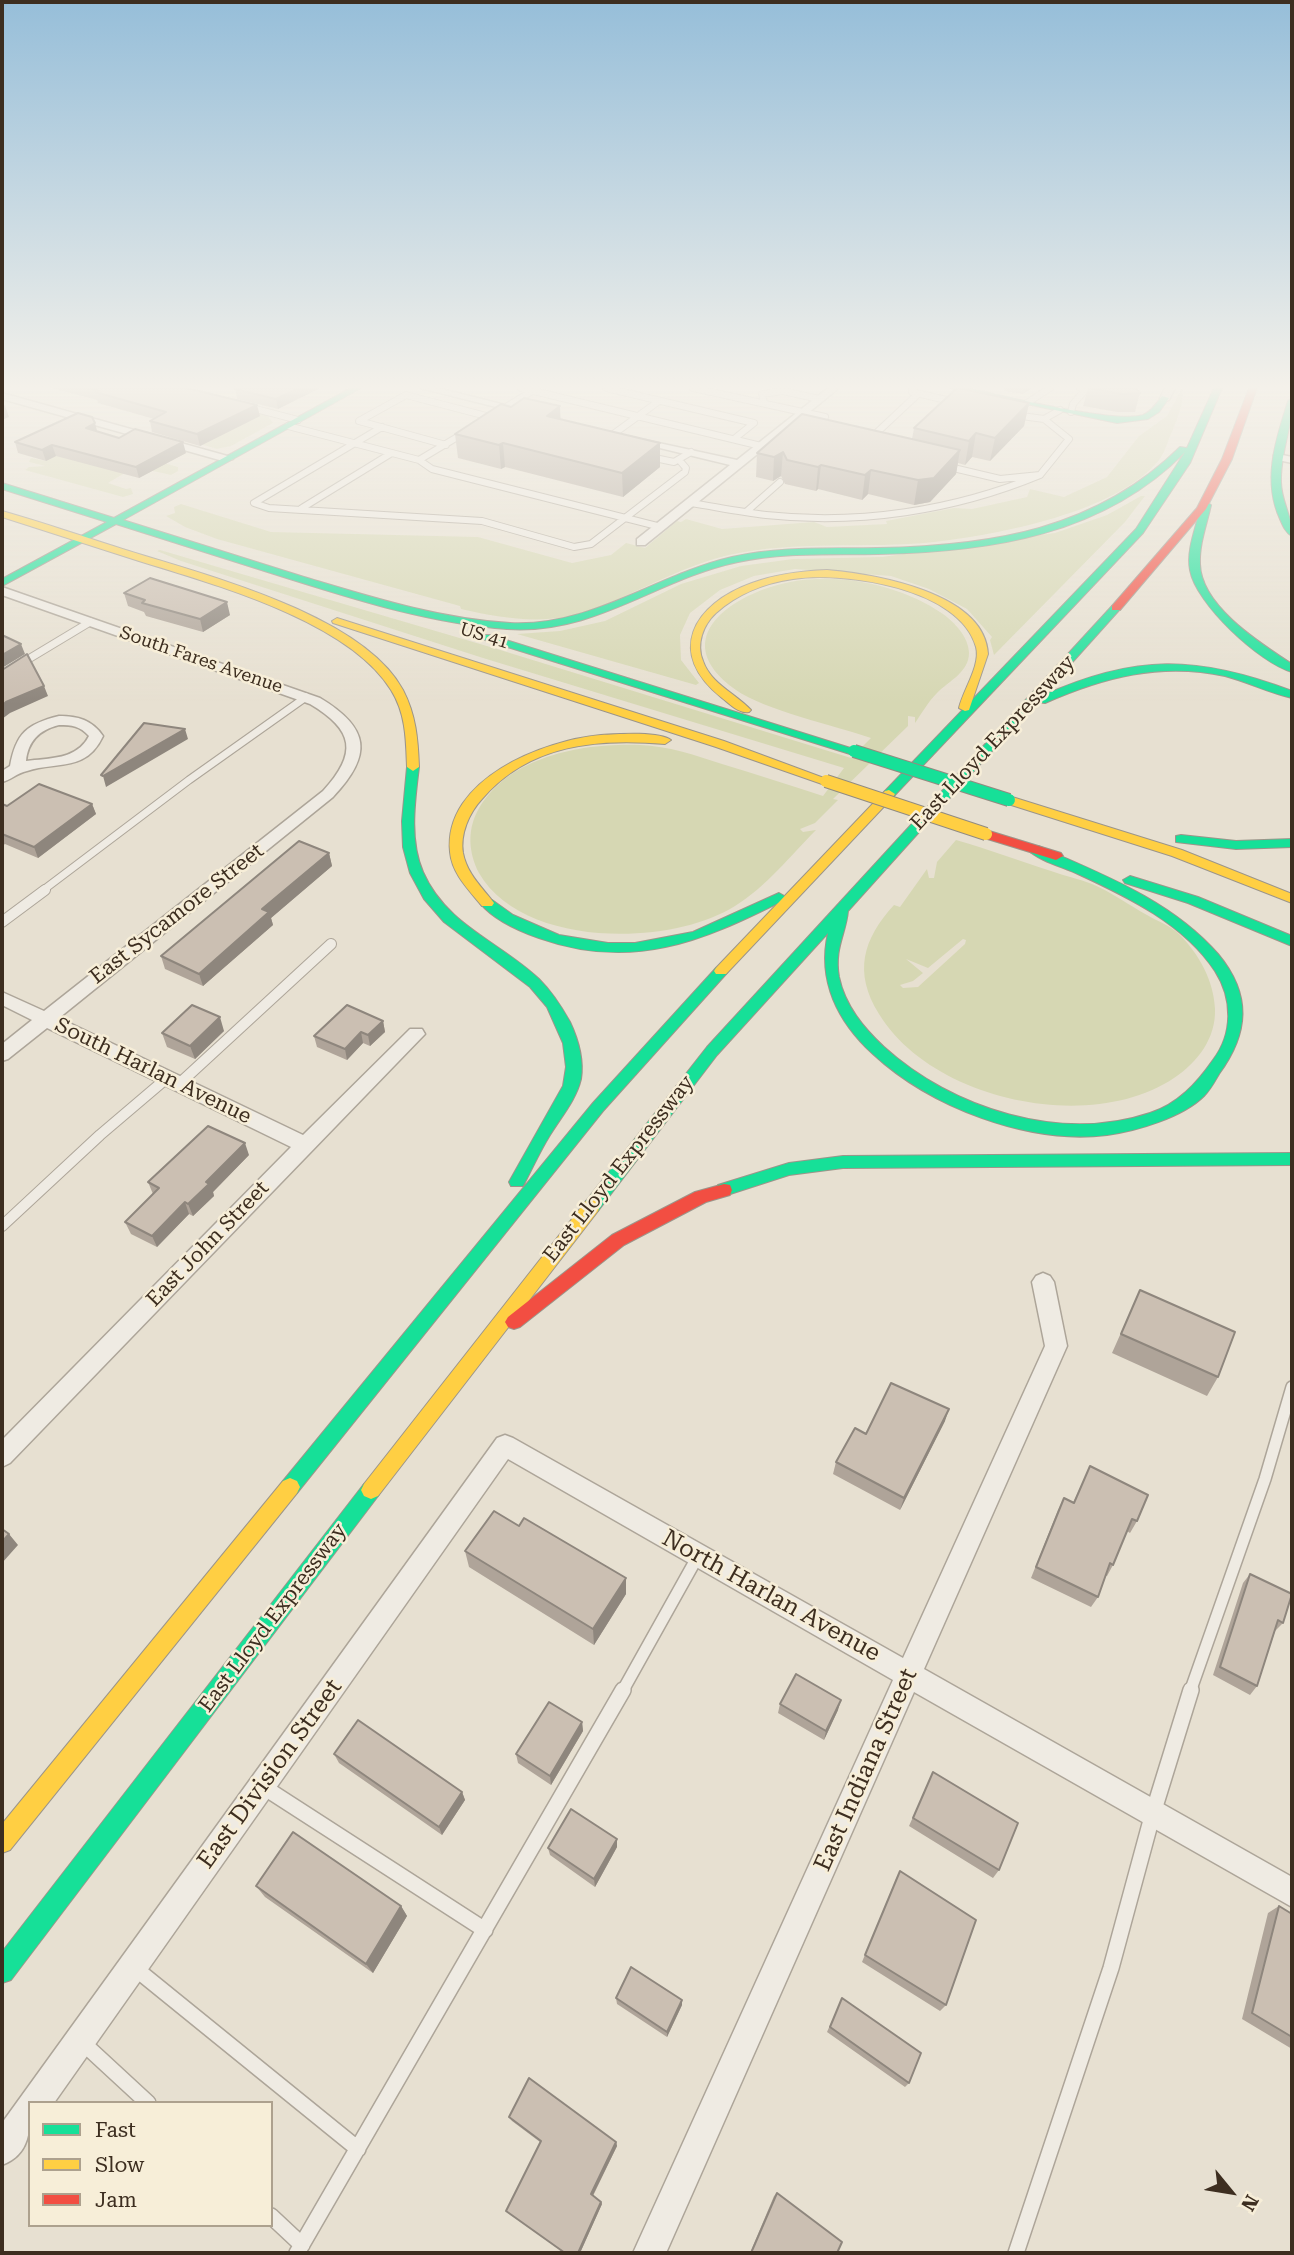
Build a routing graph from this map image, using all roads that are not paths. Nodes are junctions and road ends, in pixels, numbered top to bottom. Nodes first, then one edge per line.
1 (25, 493) edge
2 (165, 493) edge
3 (270, 493) edge
4 (326, 493) edge
5 (530, 493) edge
6 (657, 493) edge
7 (703, 493) edge
8 (767, 493) edge
9 (991, 493) edge
10 (1130, 493) edge
11 (1168, 493) edge
12 (1212, 493) edge
13 (1274, 493) edge
14 (691, 503) junction
15 (1207, 503) junction
16 (302, 508) junction
17 (746, 512) junction
18 (2, 514) edge
19 (626, 517) junction
20 (114, 521) junction
21 (661, 527) junction
22 (1292, 533) edge
23 (81, 539) junction
24 (641, 542) dead end
25 (191, 574) junction
26 (2, 583) edge
27 (2, 591) edge
28 (352, 595) junction
29 (90, 622) junction
30 (1292, 669) edge
31 (2, 675) edge
32 (1292, 695) edge
33 (306, 697) junction
34 (1026, 709) junction
35 (965, 715) junction
36 (782, 729) junction
37 (17, 769) junction
38 (349, 771) joint
39 (2, 778) edge
40 (826, 781) junction
41 (1009, 800) junction
42 (1292, 844) edge
43 (1033, 849) junction
44 (797, 888) junction
45 (1292, 899) edge
46 (847, 902) junction
47 (2, 922) edge
48 (1292, 941) edge
49 (331, 944) dead end
50 (2, 998) edge
51 (45, 1019) junction
52 (416, 1034) dead end
53 (2, 1054) edge
54 (173, 1081) junction
55 (305, 1145) junction
56 (1292, 1159) edge
57 (2, 1226) edge
58 (490, 1239) junction
59 (1043, 1282) dead end
60 (481, 1347) junction
61 (1292, 1387) edge
62 (505, 1446) joint
63 (2, 1456) edge
64 (698, 1555) junction
65 (909, 1674) junction
66 (261, 1785) junction
67 (1153, 1813) junction
68 (2, 1842) edge
69 (1292, 1893) edge
70 (485, 1930) junction
71 (133, 1966) junction
72 (2, 1971) edge
73 (80, 2040) junction
74 (36, 2101) edge
75 (146, 2101) edge
76 (28, 2113) edge
77 (2, 2149) edge
78 (358, 2149) junction
79 (273, 2218) edge
80 (299, 2249) edge
81 (649, 2253) edge
82 (1016, 2253) edge

1 - 20 main road, US 41
2 - 20 main road
3 - 16 lane
4 - 16 lane
5 - 19 lane
6 - 19 lane
7 - 14 street
8 - 17 lane
9 - 17 lane
10 - 28 main road
11 - 35 main road, East Lloyd Expressway
12 - 15 main road, East Lloyd Expressway
13 - 22 main road
14 - 17 lane
14 - 21 street
15 - 30 main road
15 - 34 main road, East Lloyd Expressway
16 - 19 lane
18 - 23 main road, US 41
19 - 21 lane
20 - 23 main road
20 - 28 main road, US 41 / US 41
21 - 24 street
23 - 25 main road, US 41
23 - 26 main road
25 - 40 main road, US 41
25 - 58 main road
27 - 29 street, South Fares Avenue
28 - 36 main road, US 41 / US 41
29 - 31 lane
29 - 33 street, South Fares Avenue
32 - 34 main road
33 - 38 street, South Fares Avenue
33 - 47 lane
34 - 46 main road, East Lloyd Expressway
35 - 36 main road
35 - 44 main road, East Lloyd Expressway
36 - 41 main road, US 41 / US 41, bridge
37 - 37 street
37 - 39 street
38 - 51 street, East Sycamore Street
40 - 43 main road, US 41, bridge
40 - 44 main road
41 - 42 main road
41 - 45 main road, US 41
43 - 46 main road
43 - 48 main road, US 41
44 - 58 main road, East Lloyd Expressway
46 - 60 main road, East Lloyd Expressway
49 - 54 lane
50 - 51 street, South Harlan Avenue
51 - 53 street, East Sycamore Street
51 - 54 street, South Harlan Avenue
52 - 55 street, East John Street
54 - 55 street, South Harlan Avenue
54 - 57 lane
55 - 63 street, East John Street
56 - 60 main road
58 - 68 main road, East Lloyd Expressway
59 - 65 street, East Indiana Street
60 - 72 main road, East Lloyd Expressway
61 - 67 lane
62 - 64 street, North Harlan Avenue
62 - 66 street, East Division Street
64 - 65 street, North Harlan Avenue
64 - 70 lane
65 - 67 street, North Harlan Avenue
65 - 81 street, East Indiana Street
66 - 70 lane
66 - 71 street, East Division Street
67 - 69 street, North Harlan Avenue
67 - 82 lane
70 - 78 lane
71 - 73 street, East Division Street
71 - 78 lane
73 - 74 street, East Division Street
73 - 75 lane
76 - 77 street
78 - 80 lane
79 - 80 lane

